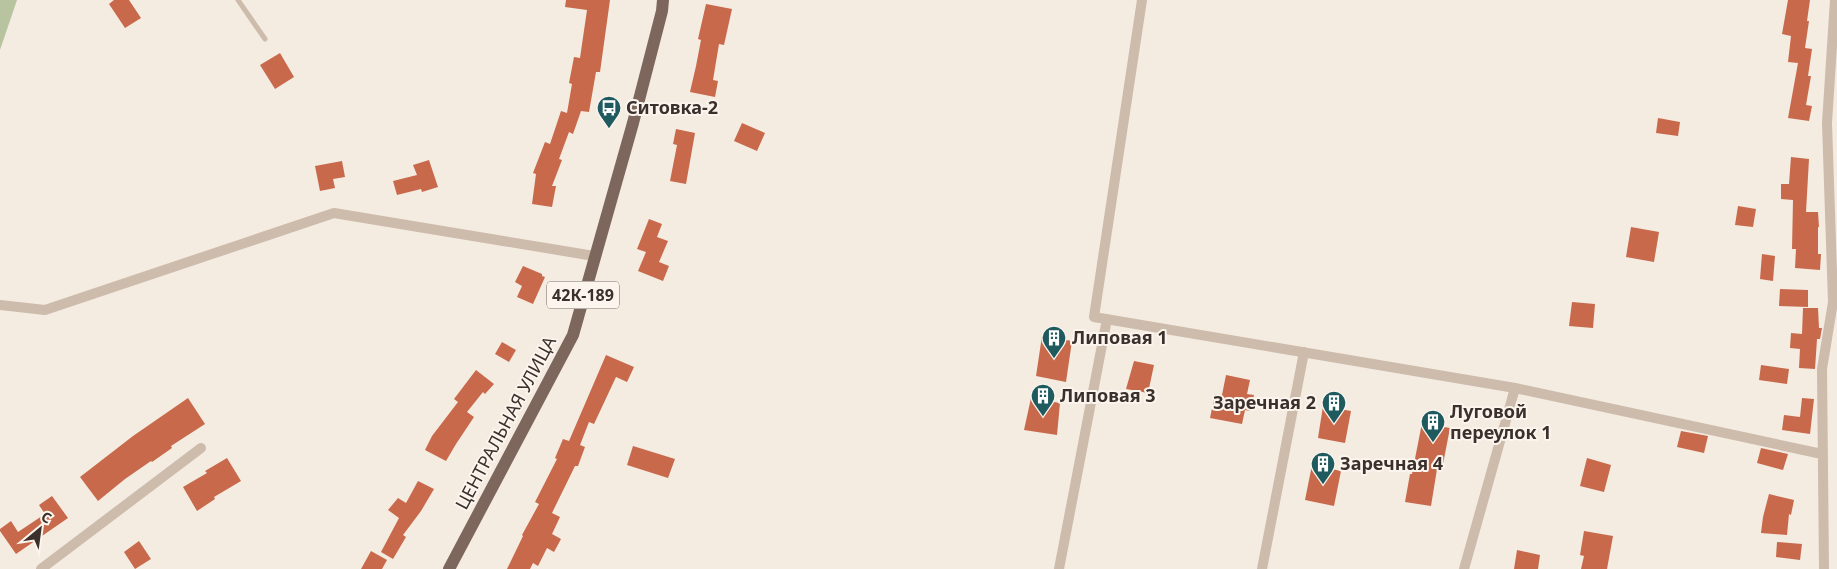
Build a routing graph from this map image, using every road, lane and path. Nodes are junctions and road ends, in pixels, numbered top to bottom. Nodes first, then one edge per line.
1 (238, 0) edge
2 (663, 0) edge
3 (1142, 0) edge
4 (1836, 0) edge
5 (265, 39) dead end
6 (594, 256) junction
7 (0, 306) edge
8 (1107, 319) junction
9 (1304, 352) junction
10 (1514, 388) junction
11 (202, 448) dead end
12 (1822, 454) junction
13 (41, 569) edge
14 (449, 569) edge
15 (1059, 569) edge
16 (1262, 569) edge
17 (1464, 569) edge
18 (1824, 569) edge

1 - 5 lane
2 - 6 main road, ЦЕНТРАЛЬНАЯ УЛИЦА / 42К-189
3 - 8 street
4 - 12 street
6 - 7 street
6 - 14 main road, ЦЕНТРАЛЬНАЯ УЛИЦА / 42К-189
8 - 9 street
8 - 15 street
9 - 10 street
9 - 16 street
10 - 12 street
10 - 17 street
11 - 13 street
12 - 18 street

